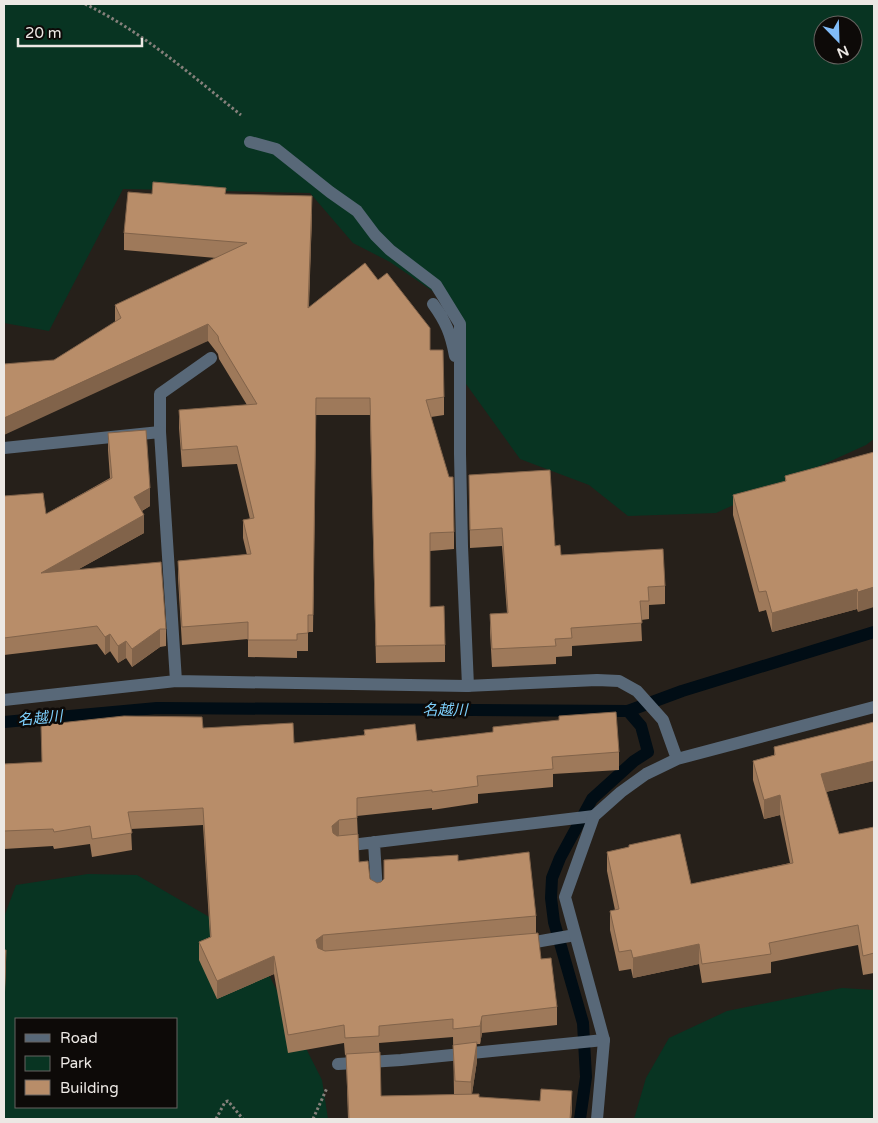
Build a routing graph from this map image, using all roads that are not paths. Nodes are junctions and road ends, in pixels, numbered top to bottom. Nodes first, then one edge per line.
1 (250, 142) dead end
2 (433, 304) dead end
3 (211, 358) dead end
4 (461, 372) junction
5 (160, 432) junction
6 (4, 448) edge
7 (176, 681) junction
8 (468, 686) junction
9 (4, 700) edge
10 (874, 707) edge
11 (677, 758) junction
12 (594, 816) junction
13 (374, 842) junction
14 (340, 846) edge
15 (377, 893) edge
16 (575, 935) junction
17 (512, 945) edge
18 (604, 1040) junction
19 (338, 1064) road end
20 (597, 1119) edge

1 - 4 street
2 - 4 street
3 - 5 street
4 - 8 street
5 - 6 street
5 - 7 street
7 - 8 street
7 - 9 street
8 - 11 street
10 - 11 street
11 - 12 street
12 - 13 street
12 - 16 street
13 - 14 street
13 - 15 street
16 - 17 street
16 - 18 street
18 - 19 street
18 - 20 street

